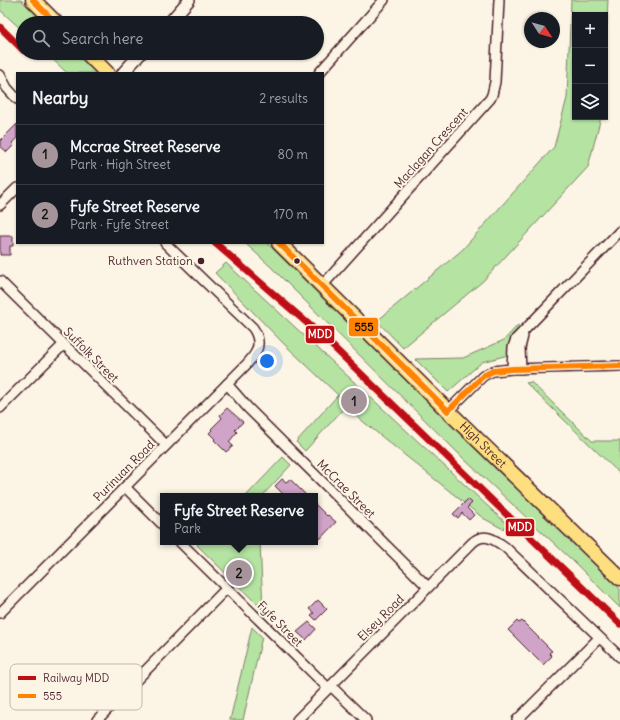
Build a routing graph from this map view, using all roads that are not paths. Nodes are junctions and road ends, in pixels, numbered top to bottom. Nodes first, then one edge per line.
1 (33, 0) edge
2 (190, 0) edge
3 (384, 0) edge
4 (499, 0) edge
5 (49, 16) edge
6 (175, 16) edge
7 (94, 60) edge
8 (135, 60) edge
9 (106, 72) edge
10 (124, 72) edge
11 (320, 72) edge
12 (0, 75) edge
13 (16, 97) edge
14 (16, 189) edge
15 (0, 205) edge
16 (620, 231) edge
17 (166, 244) edge
18 (280, 244) edge
19 (0, 281) edge
20 (322, 286) junction
21 (525, 331) junction
22 (64, 345) junction
23 (620, 366) edge
24 (512, 369) junction
25 (521, 369) junction
26 (225, 386) junction
27 (0, 408) edge
28 (448, 411) junction
29 (166, 445) junction
30 (125, 487) junction
31 (160, 522) edge
32 (183, 545) edge
33 (620, 578) edge
34 (428, 587) junction
35 (227, 588) junction
36 (0, 613) edge
37 (599, 638) junction
38 (620, 657) edge
39 (142, 674) edge
40 (329, 687) junction
41 (107, 710) edge
42 (97, 720) edge
43 (297, 720) edge
44 (366, 720) edge
45 (517, 720) edge

1 - 5 main road
2 - 6 street
3 - 11 street
4 - 20 street, Maclagan Crescent
7 - 9 main road
8 - 10 street
12 - 13 street
14 - 15 street
16 - 21 street
17 - 26 street, Purinuan Road
18 - 20 main road, High Street
19 - 22 street, Suffolk Street
20 - 28 main road, High Street
21 - 24 street
21 - 25 street
22 - 27 street
22 - 29 street, Suffolk Street
23 - 25 street
24 - 25 street
24 - 28 street
26 - 29 street, Purinuan Road
26 - 34 street, McCrae Street
28 - 33 main road, High Street
29 - 30 street, Purinuan Road
30 - 31 street
30 - 36 street, Purinuan Road
32 - 35 street, Fyfe Street
34 - 37 street, Elsey Road
34 - 40 street, Elsey Road
35 - 39 street
35 - 40 street, Fyfe Street
37 - 38 street
37 - 45 street
40 - 43 street, Elsey Road
40 - 44 street, Fyfe Street
41 - 42 street

